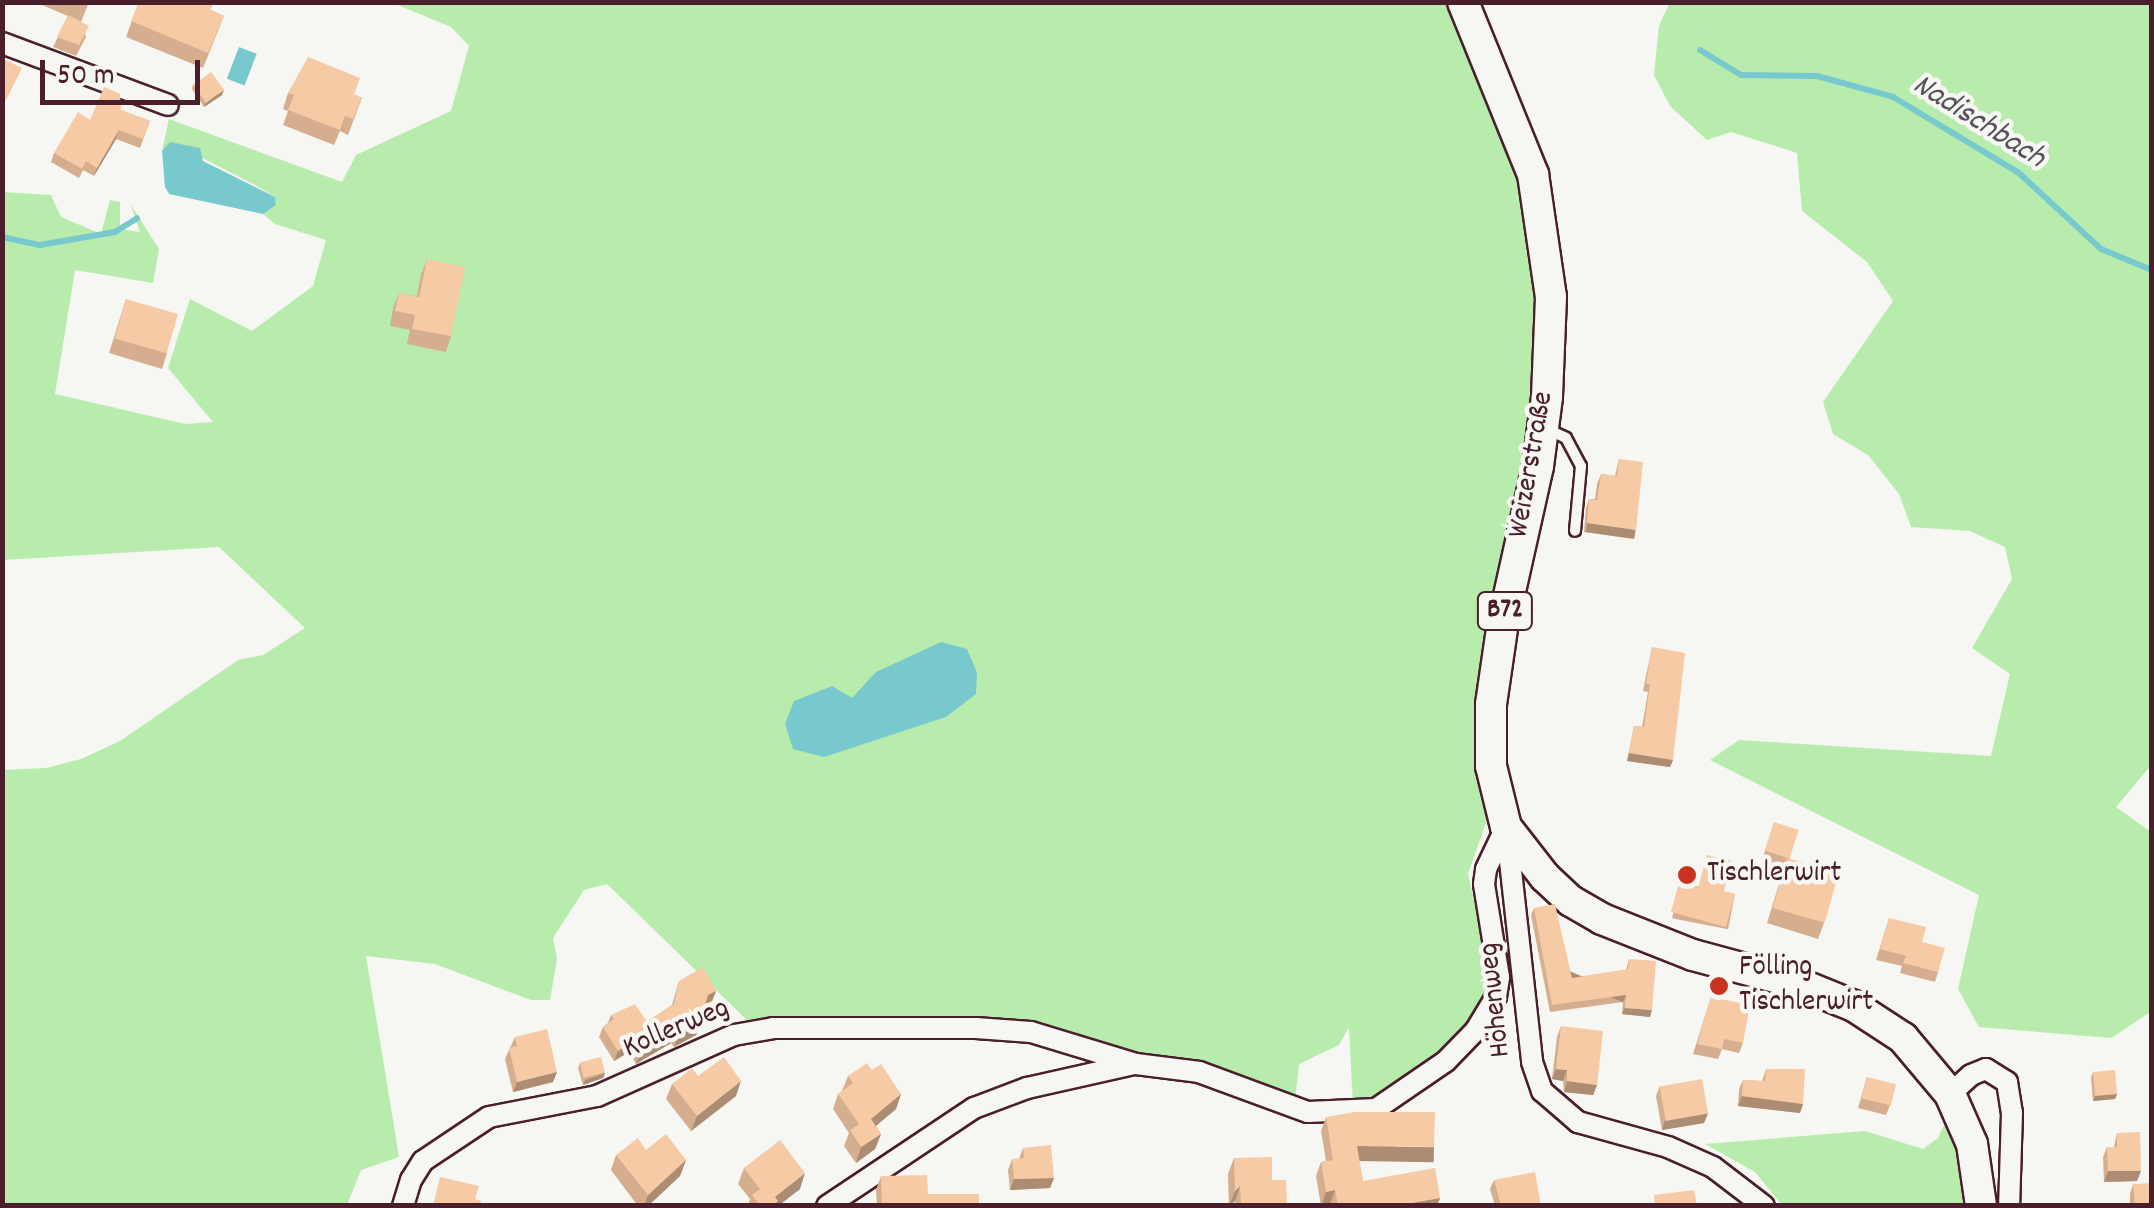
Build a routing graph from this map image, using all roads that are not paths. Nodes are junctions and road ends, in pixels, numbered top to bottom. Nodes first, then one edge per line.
1 (1463, 2) edge
2 (2, 43) edge
3 (168, 106) dead end
4 (1543, 428) junction
5 (1575, 532) dead end
6 (1506, 827) junction
7 (1136, 1064) junction
8 (1950, 1094) junction
9 (404, 1206) edge
10 (827, 1206) edge
11 (1764, 1206) edge
12 (1981, 1206) edge
13 (2009, 1206) edge

1 - 4 main road, Weizerstraße / B72
2 - 3 street
4 - 5 lane
4 - 6 main road, Weizerstraße / B72
6 - 7 street, Kollerweg
6 - 8 main road, Weizerstraße / B72
6 - 11 street, Höhenweg
7 - 9 street, Kollerweg
7 - 10 street, Kollerweg
8 - 12 main road, Weizerstraße / B72
8 - 13 street

